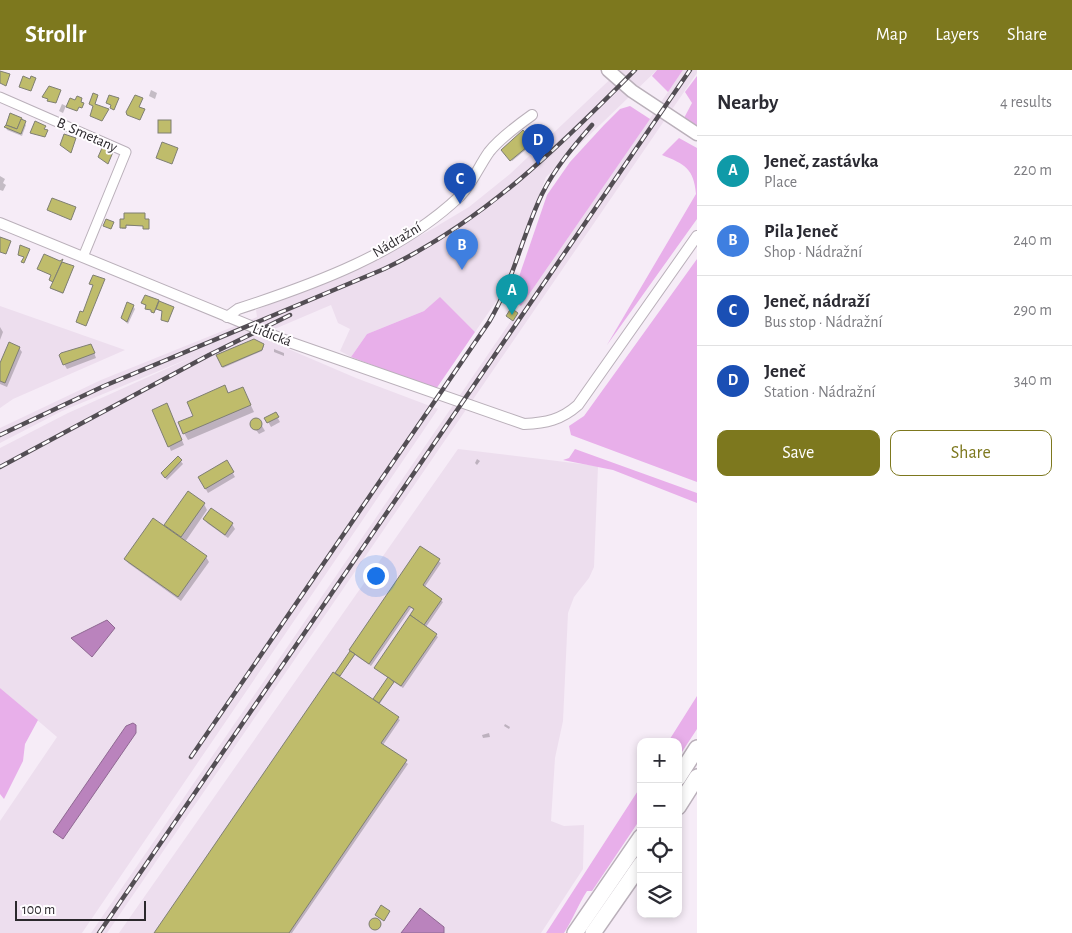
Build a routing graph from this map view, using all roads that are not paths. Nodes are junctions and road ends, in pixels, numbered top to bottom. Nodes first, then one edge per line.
1 (608, 70) edge
2 (0, 97) edge
3 (532, 115) dead end
4 (697, 134) edge
5 (0, 223) edge
6 (697, 236) edge
7 (83, 257) junction
8 (227, 317) junction
9 (697, 748) edge
10 (682, 772) edge
11 (697, 777) edge
12 (682, 800) edge
13 (637, 843) edge
14 (637, 870) edge
15 (576, 933) edge
16 (593, 933) edge

1 - 4 main road
2 - 7 street, B. Smetany
3 - 8 street, Nádražní
5 - 7 street, Lidická
6 - 8 street, Lidická
7 - 8 street, Lidická
9 - 10 highway
11 - 12 highway
13 - 15 highway
14 - 16 highway

